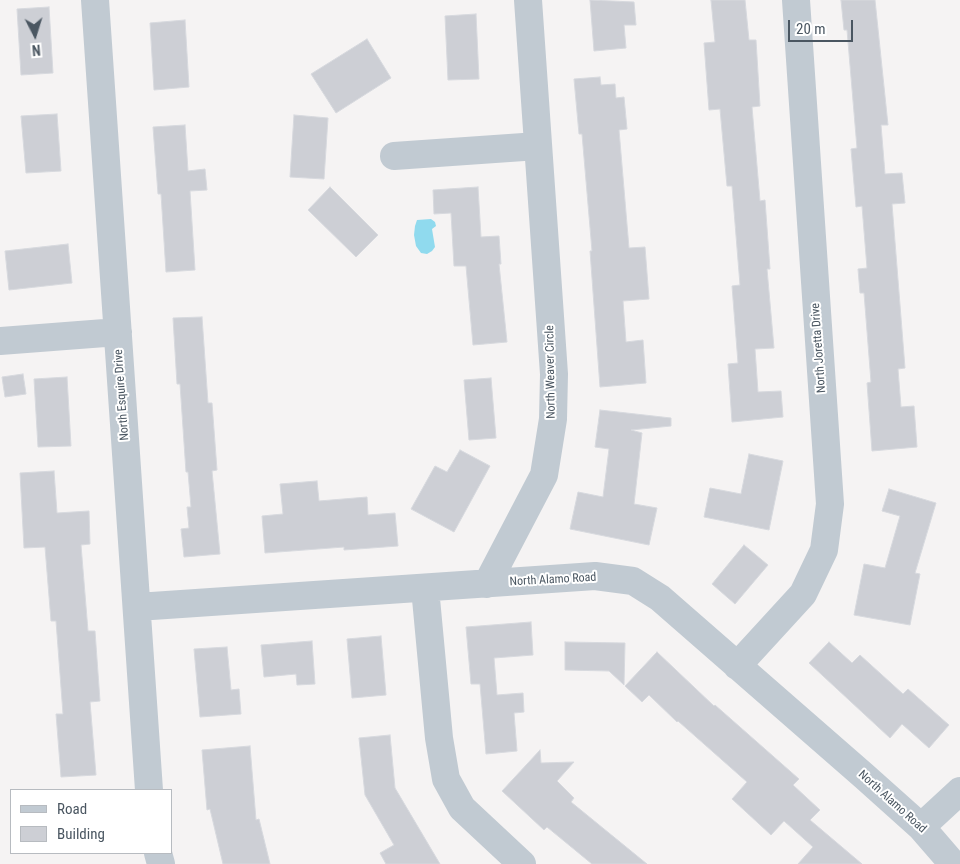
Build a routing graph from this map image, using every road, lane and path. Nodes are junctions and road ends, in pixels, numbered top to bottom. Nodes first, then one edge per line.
1 (96, 0) edge
2 (528, 0) edge
3 (796, 0) edge
4 (538, 146) junction
5 (394, 156) dead end
6 (118, 332) junction
7 (0, 341) edge
8 (487, 584) junction
9 (425, 588) junction
10 (136, 607) junction
11 (737, 666) junction
12 (149, 789) edge
13 (960, 791) edge
14 (921, 827) junction
15 (522, 864) edge
16 (953, 864) edge

1 - 6 street, North Esquire Drive
2 - 4 street, North Weaver Circle
3 - 11 street, North Joretta Drive
4 - 5 street
4 - 8 street, North Weaver Circle
6 - 7 street
6 - 10 street, North Esquire Drive
8 - 9 street, North Alamo Road
8 - 11 street, North Alamo Road
9 - 10 street, North Alamo Road
9 - 15 street
10 - 12 street, North Esquire Drive
11 - 14 street, North Alamo Road
13 - 14 street
14 - 16 street, North Alamo Road

